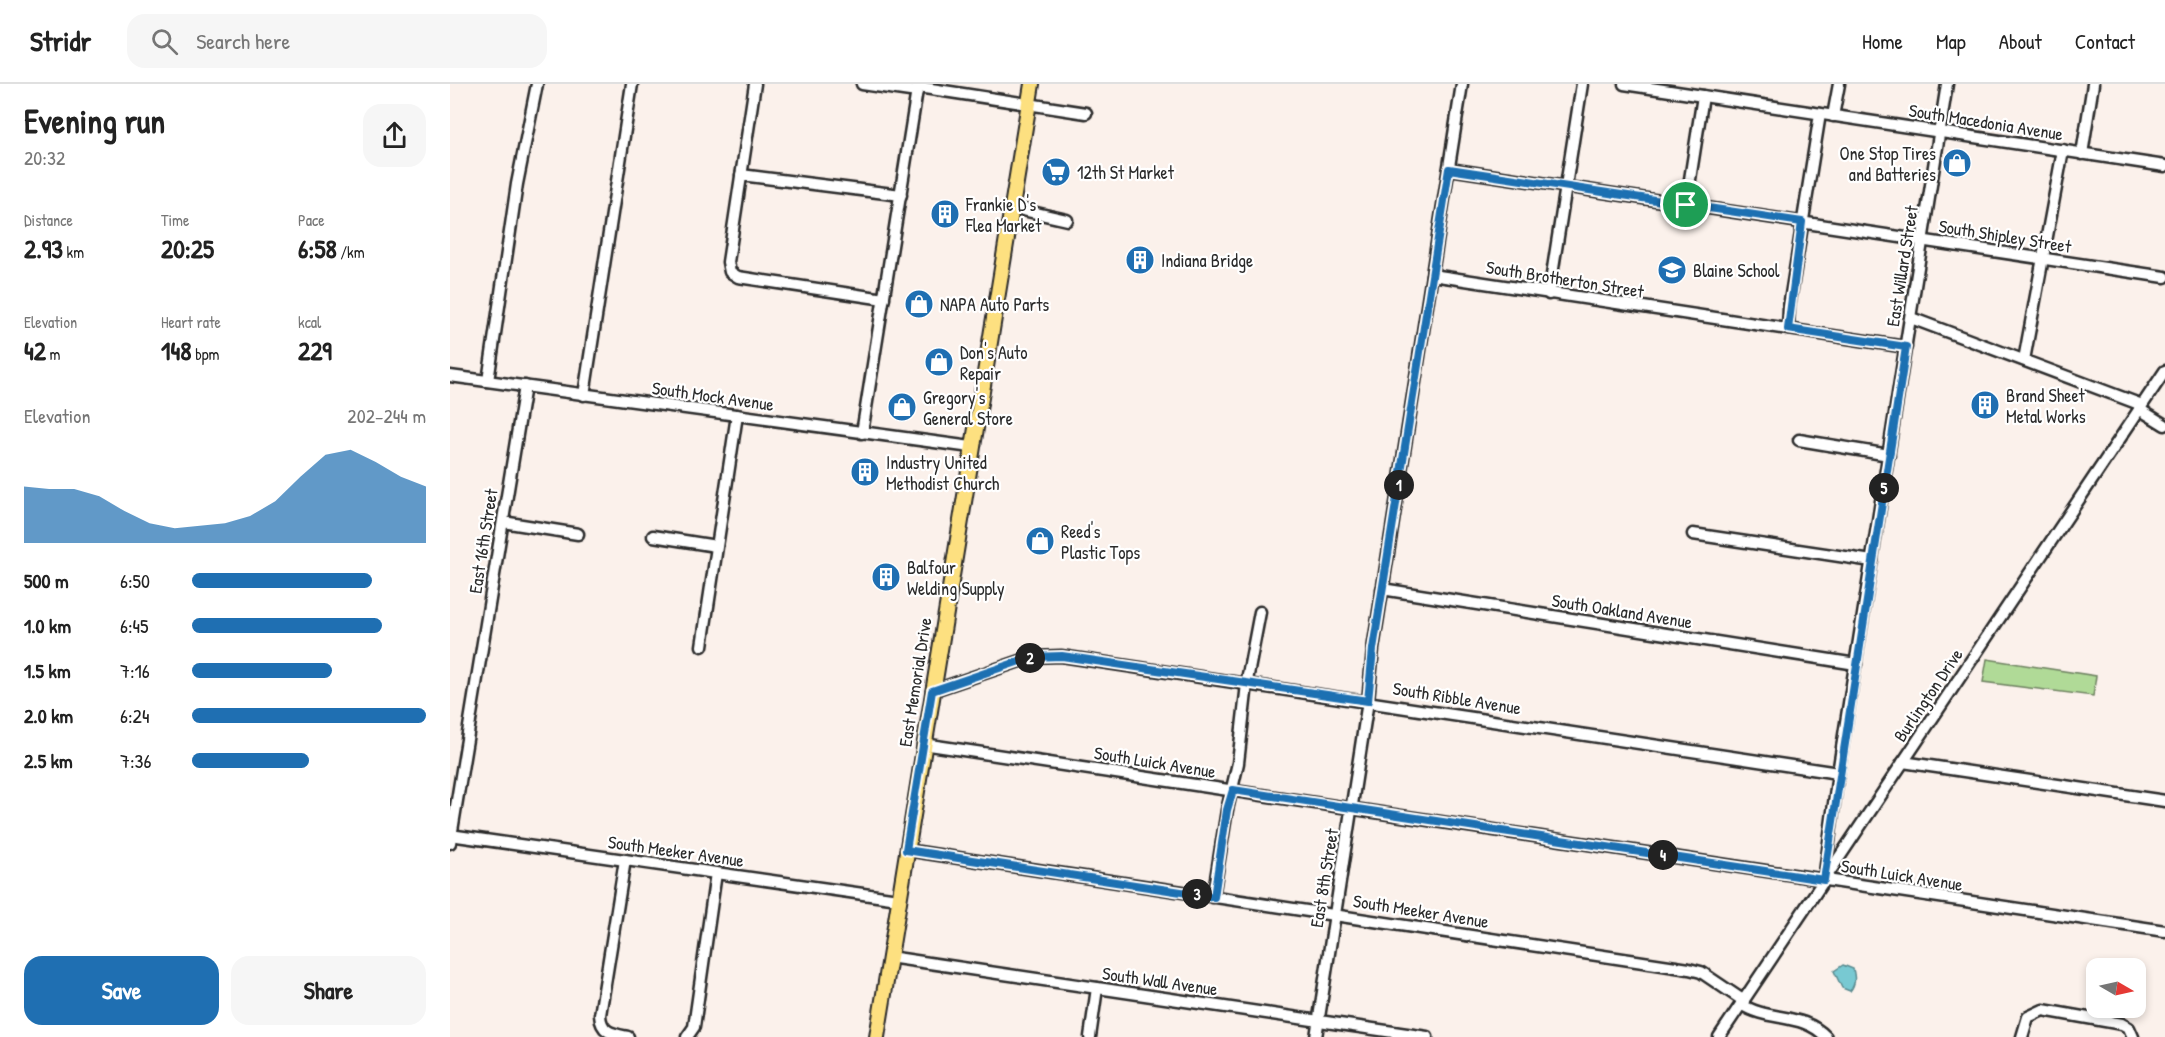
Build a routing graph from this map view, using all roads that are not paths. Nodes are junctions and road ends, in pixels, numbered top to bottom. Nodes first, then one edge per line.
1 (537, 84) edge
2 (632, 84) edge
3 (755, 84) edge
4 (862, 84) edge
5 (1032, 84) edge
6 (1462, 84) edge
7 (1582, 84) edge
8 (1624, 84) edge
9 (1839, 84) edge
10 (1947, 84) edge
11 (2093, 84) edge
12 (918, 88) edge
13 (1703, 96) junction
14 (1028, 105) junction
15 (1086, 113) dead end
16 (1820, 114) junction
17 (1833, 116) junction
18 (1940, 132) junction
19 (2063, 150) junction
20 (2082, 154) junction
21 (2165, 166) edge
22 (1449, 169) junction
23 (741, 175) junction
24 (1566, 187) junction
25 (901, 195) junction
26 (1686, 205) junction
27 (1010, 207) junction
28 (1067, 220) dead end
29 (1802, 222) junction
30 (1923, 241) junction
31 (2044, 259) junction
32 (1432, 275) junction
33 (2165, 277) edge
34 (1550, 294) junction
35 (884, 299) junction
36 (1911, 318) junction
37 (1788, 329) junction
38 (1906, 347) junction
39 (2024, 360) junction
40 (2165, 371) edge
41 (450, 376) edge
42 (488, 381) junction
43 (525, 386) junction
44 (584, 395) junction
45 (2141, 407) junction
46 (737, 415) junction
47 (2165, 425) edge
48 (862, 433) junction
49 (1799, 440) dead end
50 (971, 447) junction
51 (1889, 455) junction
52 (503, 522) junction
53 (578, 534) dead end
54 (1694, 534) dead end
55 (653, 536) dead end
56 (717, 546) junction
57 (1872, 561) junction
58 (1383, 589) junction
59 (1260, 612) dead end
60 (702, 646) dead end
61 (1856, 664) junction
62 (1248, 683) junction
63 (932, 691) junction
64 (1368, 701) junction
65 (923, 744) junction
66 (1903, 762) junction
67 (1838, 773) junction
68 (1233, 790) junction
69 (2165, 801) edge
70 (1352, 809) junction
71 (451, 838) edge
72 (906, 850) junction
73 (625, 860) junction
74 (716, 873) junction
75 (1824, 880) junction
76 (1214, 897) junction
77 (898, 899) junction
78 (1335, 914) junction
79 (2165, 931) edge
80 (889, 957) junction
81 (1097, 988) junction
82 (1743, 1002) junction
83 (1319, 1020) junction
84 (628, 1037) edge
85 (687, 1037) edge
86 (877, 1037) edge
87 (1090, 1037) edge
88 (1316, 1037) edge
89 (1427, 1037) edge
90 (1719, 1037) edge
91 (1826, 1037) edge
92 (2022, 1037) edge
93 (2133, 1037) edge

1 - 42 street
2 - 44 street
3 - 23 street
4 - 12 street
5 - 14 main road, East Memorial Drive
6 - 22 street, East 8th Street
7 - 24 street
8 - 13 street, South Macedonia Avenue
9 - 17 street
10 - 18 street, East Willard Street
11 - 20 street
12 - 14 street
12 - 25 street
13 - 16 street, South Macedonia Avenue
13 - 26 street
14 - 15 street
14 - 27 main road, East Memorial Drive
16 - 17 street, South Macedonia Avenue
16 - 29 street
17 - 18 street, South Macedonia Avenue
18 - 19 street, South Macedonia Avenue
18 - 30 street, East Willard Street
19 - 20 street, South Macedonia Avenue
19 - 31 street
20 - 21 street, South Macedonia Avenue
22 - 24 street, South Shipley Street
22 - 32 street, East 8th Street
23 - 25 street
23 - 35 street
24 - 26 street, South Shipley Street
24 - 34 street
25 - 35 street
26 - 29 street, South Shipley Street
27 - 28 street
27 - 50 main road, East Memorial Drive
29 - 30 street, South Shipley Street
29 - 37 street
30 - 31 street, South Shipley Street
30 - 36 street, East Willard Street
31 - 33 street, South Shipley Street
31 - 39 street
32 - 34 street, South Brotherton Street
32 - 58 street, East 8th Street
34 - 37 street, South Brotherton Street
35 - 48 street
36 - 38 street, East Willard Street
36 - 39 street
37 - 38 street, South Brotherton Street
38 - 51 street, East Willard Street
39 - 45 street
40 - 45 street, Burlington Drive
41 - 42 street, South Mock Avenue
42 - 43 street, South Mock Avenue
43 - 44 street, South Mock Avenue
43 - 52 street, East 16th Street
44 - 46 street, South Mock Avenue
45 - 47 street
45 - 66 street, Burlington Drive
46 - 48 street, South Mock Avenue
46 - 56 street
48 - 50 street, South Mock Avenue
49 - 51 street
50 - 63 main road, East Memorial Drive
51 - 57 street, East Willard Street
52 - 53 street
52 - 71 street, East 16th Street
54 - 57 street
55 - 56 street
56 - 60 street
57 - 61 street, East Willard Street
58 - 61 street, South Oakland Avenue
58 - 64 street, East 8th Street
59 - 62 street
61 - 67 street, East Willard Street
62 - 63 street, South Ribble Avenue
62 - 64 street, South Ribble Avenue
62 - 68 street
63 - 65 main road, East Memorial Drive
64 - 67 street, South Ribble Avenue
64 - 70 street, East 8th Street
65 - 68 street, South Luick Avenue
65 - 72 main road, East Memorial Drive
66 - 69 street
66 - 75 street, Burlington Drive
67 - 75 street, East Willard Street
68 - 70 street, South Luick Avenue
68 - 76 street
70 - 75 street, South Luick Avenue
70 - 78 street, East 8th Street
71 - 73 street, South Meeker Avenue
72 - 76 street, South Meeker Avenue
72 - 77 main road, East Memorial Drive
73 - 74 street, South Meeker Avenue
73 - 84 street
74 - 77 street, South Meeker Avenue
74 - 85 street
75 - 79 street, South Luick Avenue
75 - 82 street, Burlington Drive
76 - 78 street, South Meeker Avenue
77 - 80 main road, East Memorial Drive
78 - 82 street, South Meeker Avenue
78 - 83 street, East 8th Street
80 - 81 street, South Wall Avenue
80 - 86 main road, East Memorial Drive
81 - 83 street, South Wall Avenue
81 - 87 street
82 - 90 street, Burlington Drive
82 - 91 street, South Meeker Avenue
83 - 88 street, East 8th Street
83 - 89 street, South Wall Avenue
92 - 93 street

